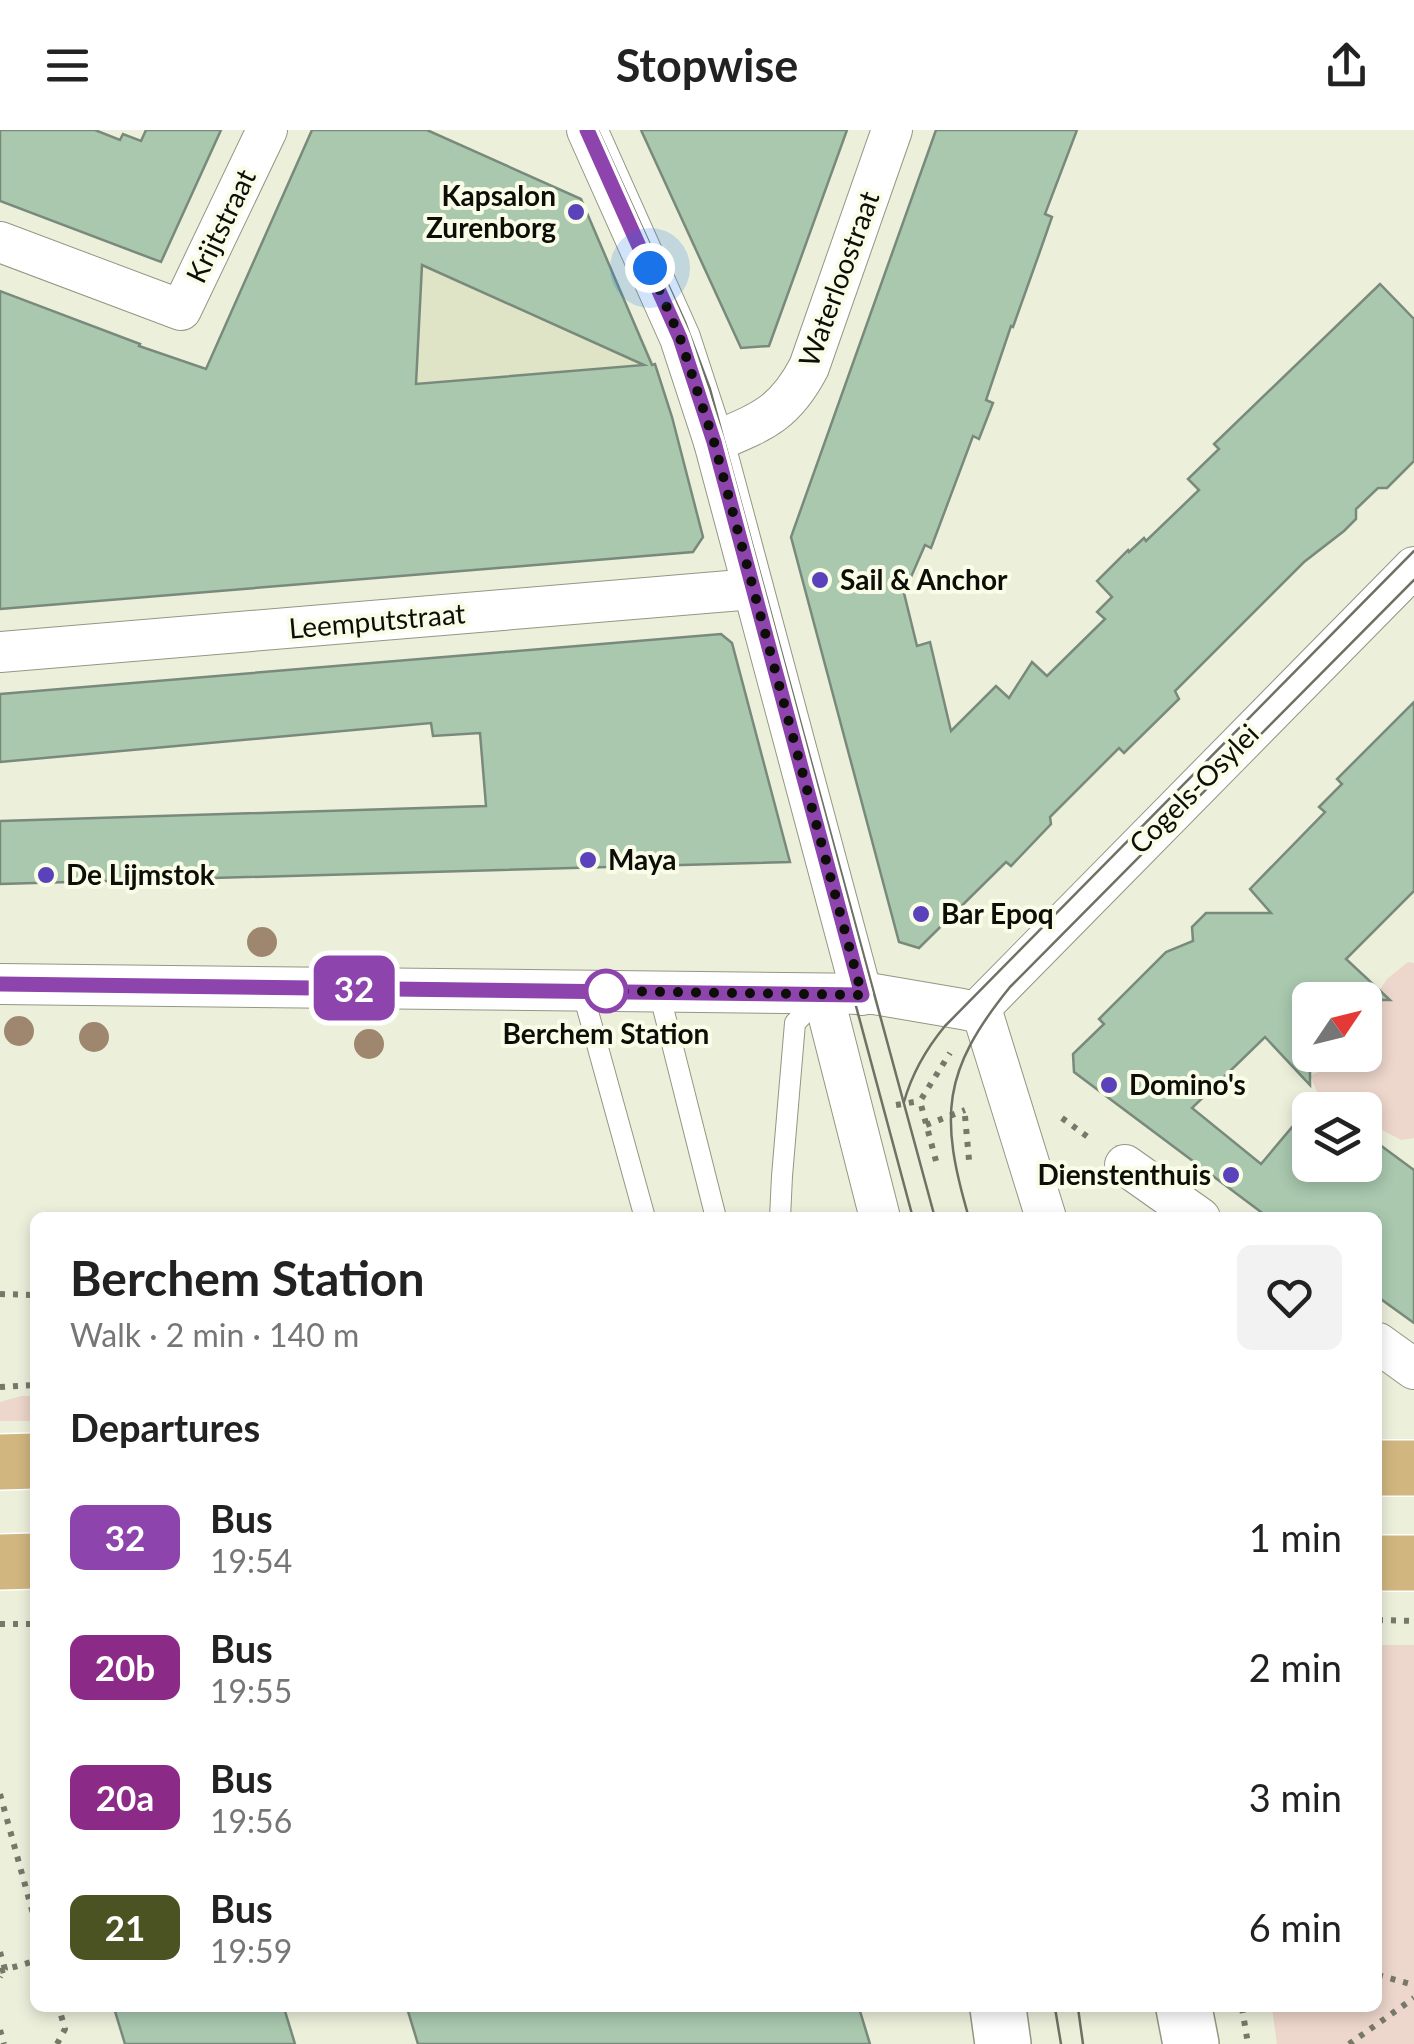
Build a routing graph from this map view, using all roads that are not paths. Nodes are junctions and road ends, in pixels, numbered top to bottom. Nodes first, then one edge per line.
1 (267, 130) edge
2 (587, 130) edge
3 (892, 130) edge
4 (0, 242) edge
5 (714, 442) junction
6 (1414, 567) edge
7 (753, 589) junction
8 (0, 652) edge
9 (0, 984) edge
10 (582, 990) junction
11 (659, 992) junction
12 (843, 994) junction
13 (976, 1012) junction
14 (1125, 1165) dead end
15 (643, 1212) edge
16 (714, 1212) edge
17 (780, 1212) edge
18 (879, 1212) edge
19 (1044, 1212) edge
20 (1192, 1212) edge
21 (1382, 1346) edge
22 (1414, 1369) edge
23 (30, 1461) edge
24 (0, 1462) edge
25 (1382, 1468) edge
26 (1414, 1468) edge
27 (0, 1562) edge
28 (30, 1562) edge
29 (1382, 1563) edge
30 (1414, 1563) edge
31 (999, 2012) edge
32 (1185, 2012) edge
33 (1003, 2044) edge
34 (1191, 2044) edge

1 - 4 street, Krijtstraat
2 - 5 street
3 - 5 street, Waterloostraat
5 - 7 street
6 - 13 street, Cogels-Osylei
7 - 8 street, Leemputstraat
7 - 12 street
9 - 10 street
10 - 11 street
10 - 15 lane
11 - 12 street
11 - 16 lane
12 - 13 street
12 - 17 lane
12 - 18 street
13 - 19 street
14 - 20 street
21 - 22 street
23 - 24 main road
25 - 26 main road
27 - 28 main road
29 - 30 main road
31 - 33 street
32 - 34 street

